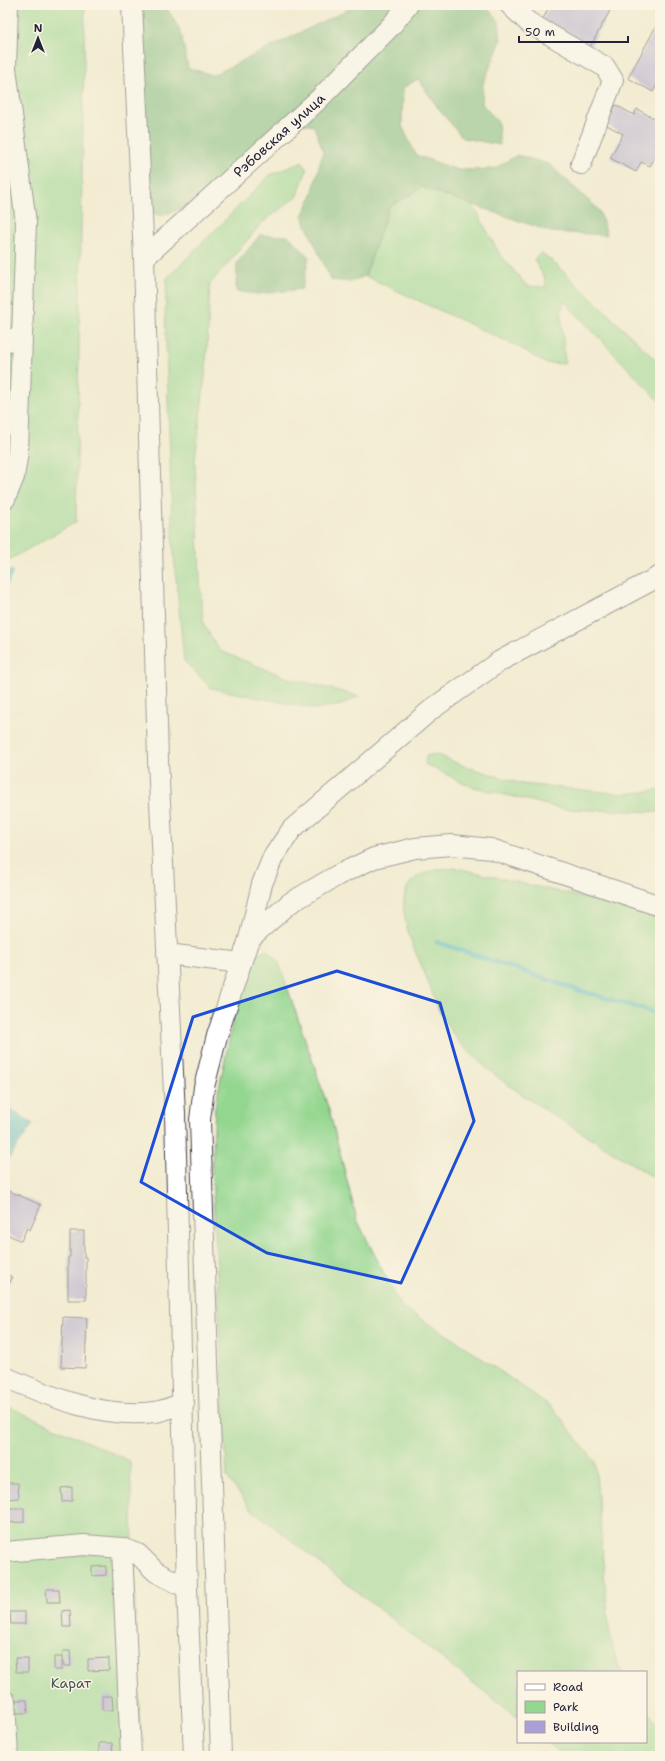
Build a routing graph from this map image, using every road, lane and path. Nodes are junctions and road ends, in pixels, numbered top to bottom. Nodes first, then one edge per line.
1 (8, 5) edge
2 (132, 5) edge
3 (408, 5) edge
4 (510, 5) edge
5 (7, 85) edge
6 (582, 164) dead end
7 (144, 258) junction
8 (13, 338) edge
9 (5, 499) edge
10 (660, 576) edge
11 (660, 906) edge
12 (249, 939) junction
13 (167, 954) junction
14 (241, 963) junction
15 (5, 1377) edge
16 (184, 1402) junction
17 (122, 1548) junction
18 (5, 1552) edge
19 (187, 1588) junction
20 (5, 1701) edge
21 (8, 1756) edge
22 (131, 1756) edge
23 (194, 1756) edge
24 (221, 1756) edge

1 - 5 street
2 - 7 street
3 - 7 street, Рэбовская улица
4 - 6 street
5 - 8 street
7 - 13 street
8 - 9 street
10 - 12 street
11 - 12 street
12 - 14 street
13 - 14 street
13 - 16 street
14 - 24 street
15 - 16 street
16 - 19 street
17 - 18 street
17 - 19 street
17 - 22 street
19 - 23 street
20 - 21 street

